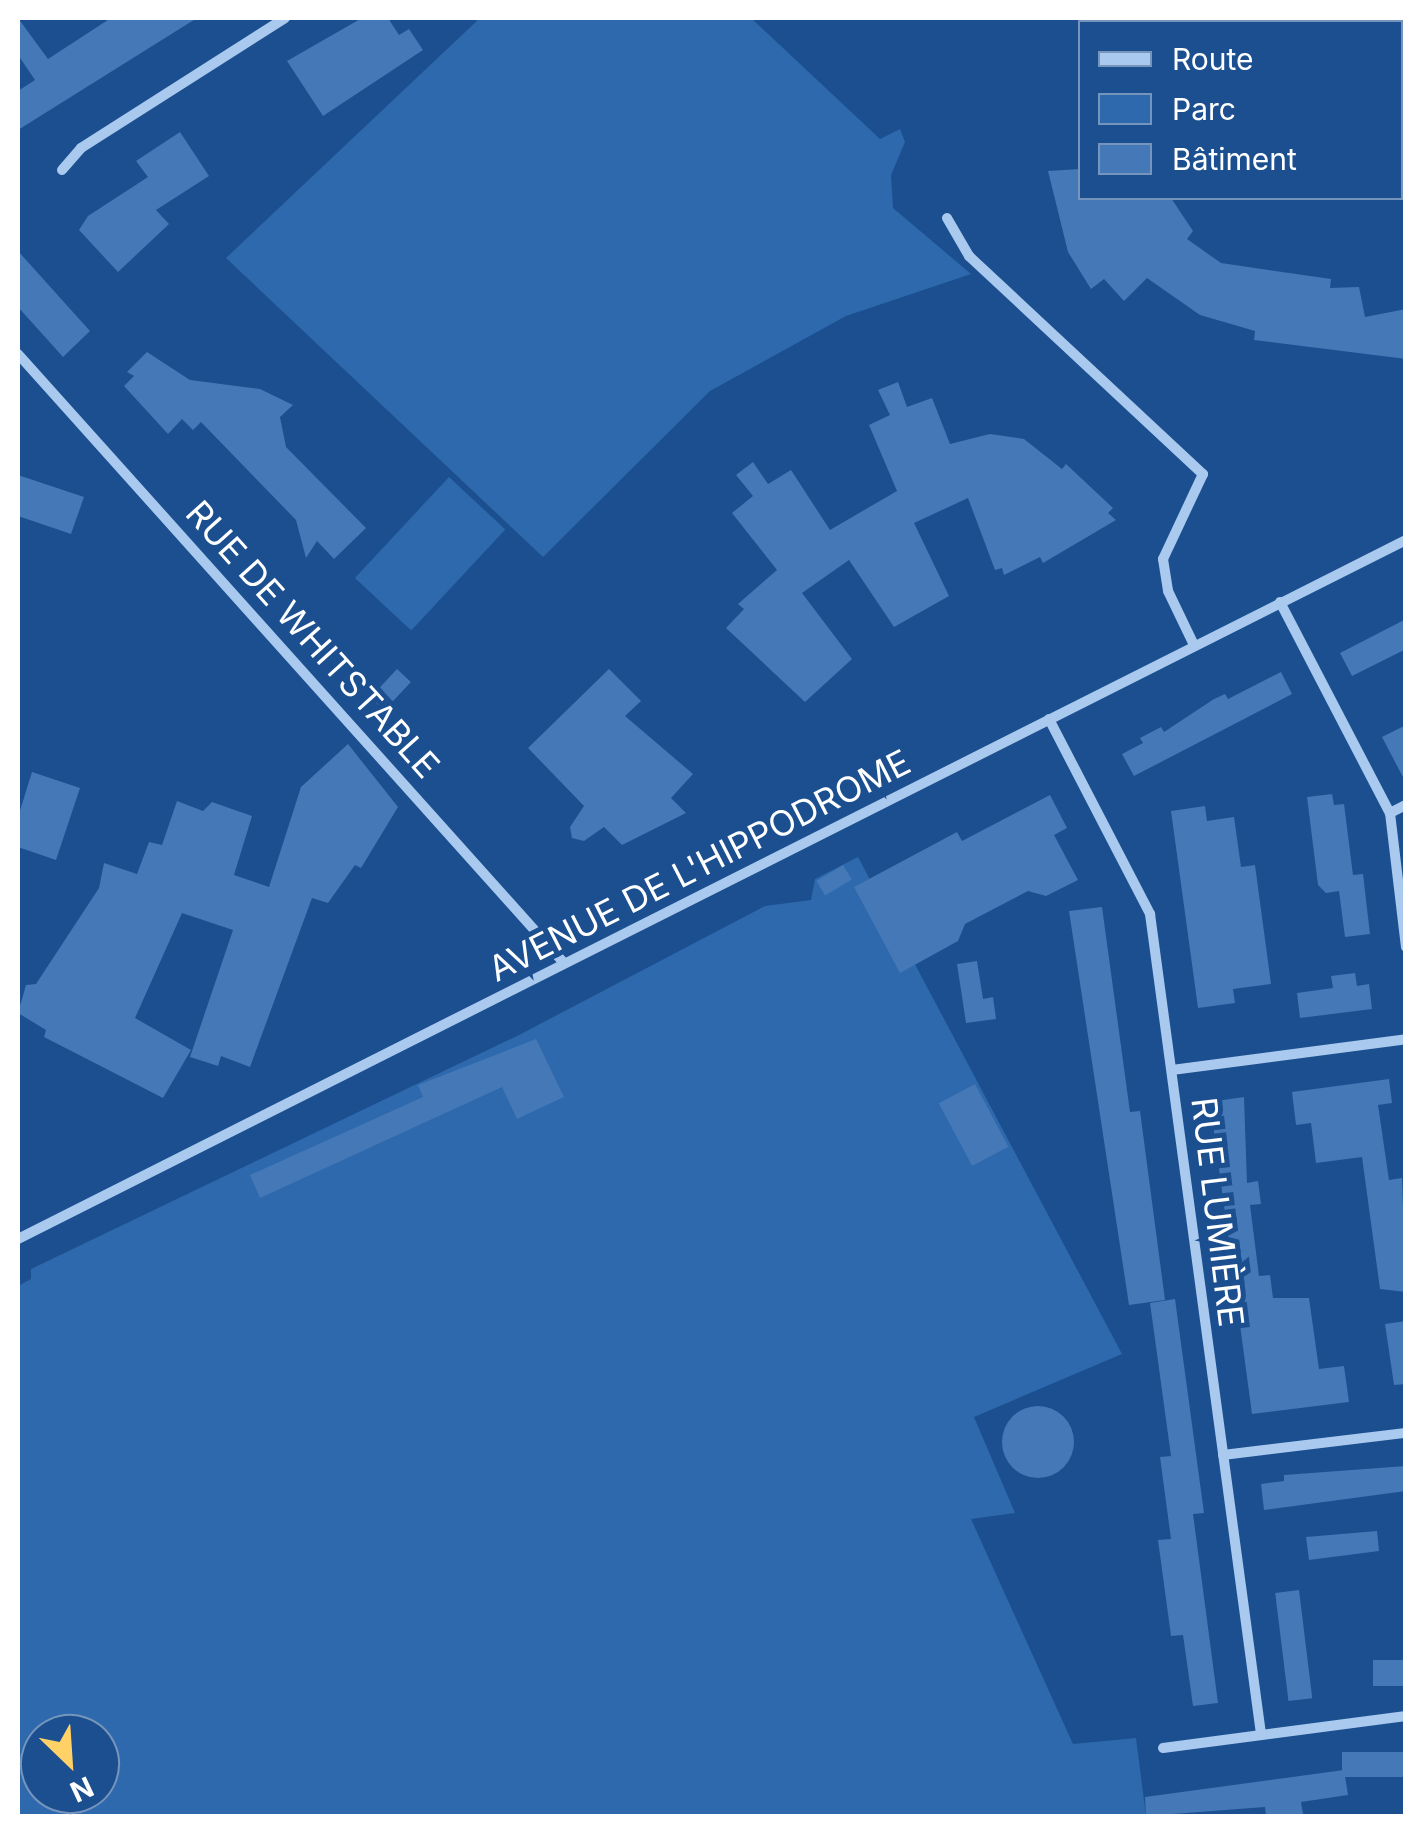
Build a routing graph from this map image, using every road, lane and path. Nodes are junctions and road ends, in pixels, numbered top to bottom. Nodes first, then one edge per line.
1 (285, 18) edge
2 (62, 170) dead end
3 (947, 218) dead end
4 (18, 354) edge
5 (1406, 540) edge
6 (1280, 602) junction
7 (1194, 645) junction
8 (1049, 719) junction
9 (1406, 805) edge
10 (1390, 813) junction
11 (1406, 947) edge
12 (564, 963) junction
13 (1406, 1039) edge
14 (1172, 1070) junction
15 (18, 1239) edge
16 (1406, 1433) edge
17 (1223, 1455) junction
18 (1406, 1716) edge
19 (1262, 1734) junction
20 (1163, 1748) dead end

1 - 2 street
3 - 7 street
4 - 12 street, RUE DE WHITSTABLE
5 - 6 street, AVENUE DE L'HIPPODROME
6 - 7 street, AVENUE DE L'HIPPODROME
6 - 10 street
7 - 8 street, AVENUE DE L'HIPPODROME
8 - 12 street, AVENUE DE L'HIPPODROME
8 - 14 street, RUE LUMIÈRE
9 - 10 street
10 - 11 street
12 - 15 street, AVENUE DE L'HIPPODROME
13 - 14 street
14 - 17 street, RUE LUMIÈRE
16 - 17 street
17 - 19 street, RUE LUMIÈRE
18 - 19 street
19 - 20 street

